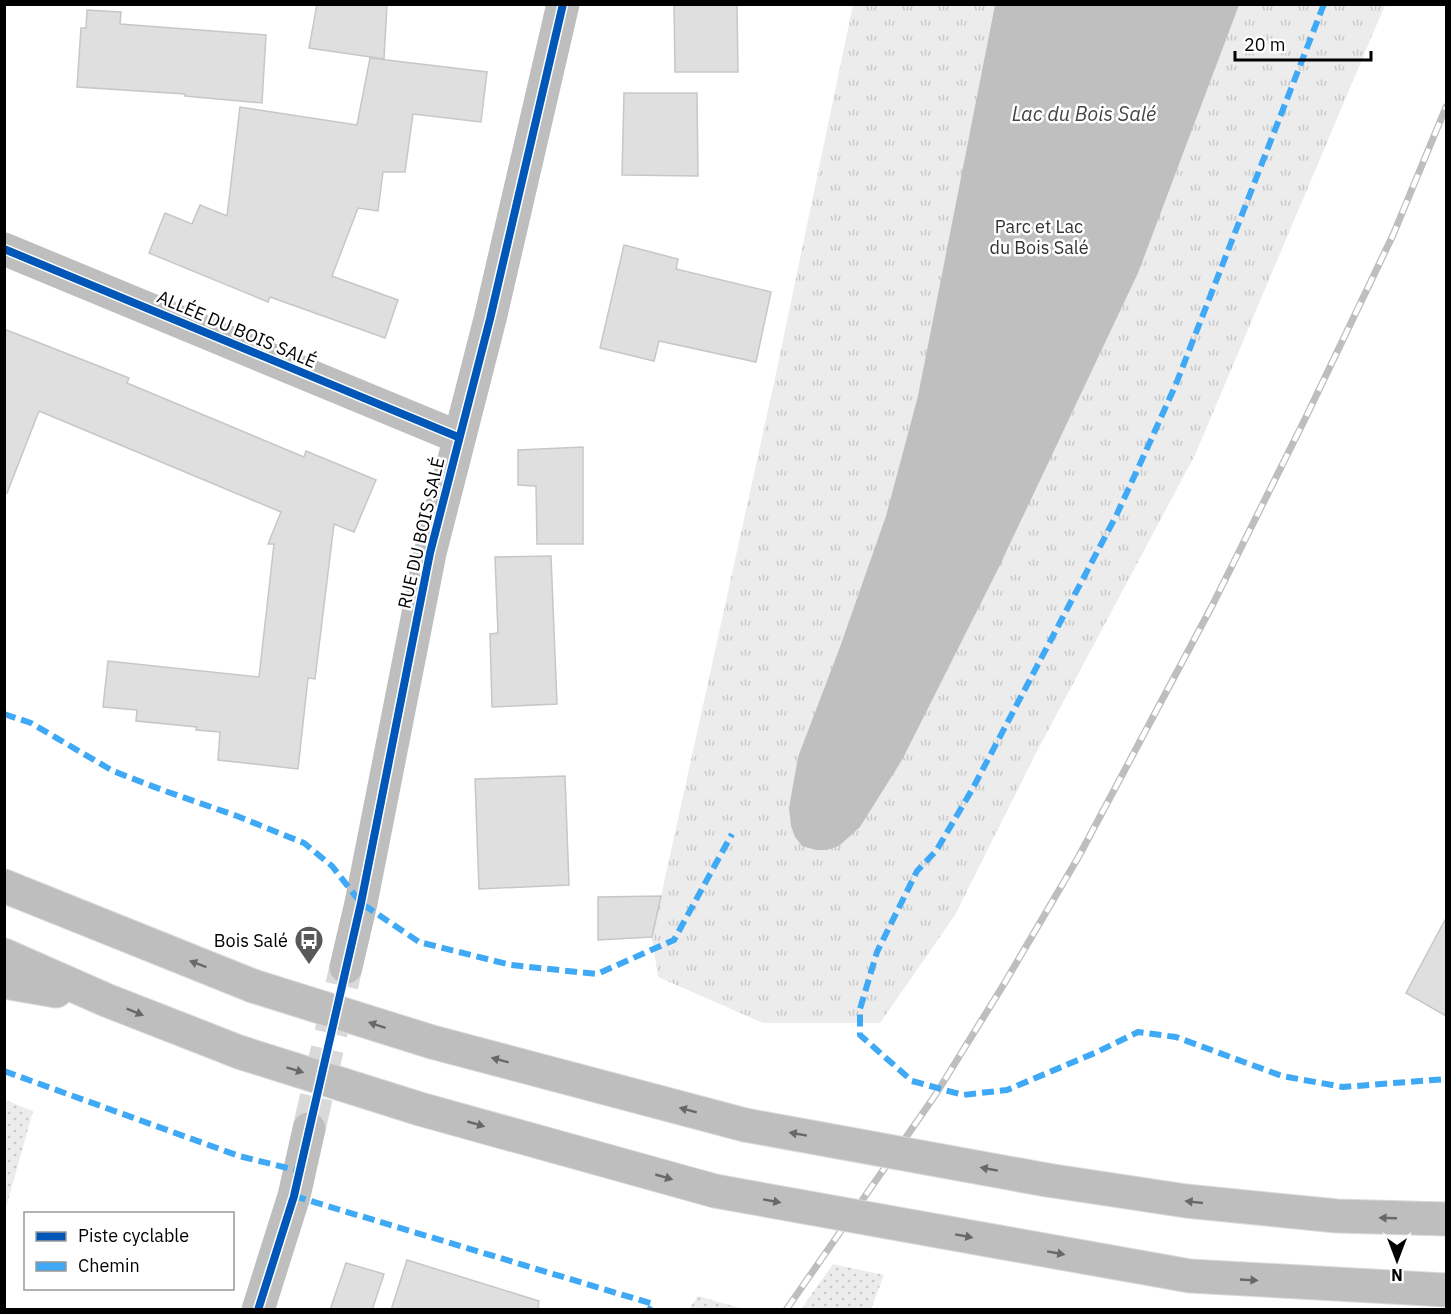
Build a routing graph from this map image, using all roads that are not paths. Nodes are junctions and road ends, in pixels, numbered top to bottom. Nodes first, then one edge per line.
1 (563, 4) edge
2 (4, 249) edge
3 (458, 437) junction
4 (4, 886) edge
5 (4, 955) edge
6 (346, 967) tunnel mouth
7 (4, 982) edge
8 (106, 1000) junction
9 (309, 1129) tunnel mouth
10 (1446, 1220) edge
11 (1446, 1290) edge
12 (258, 1310) edge

1 - 3 main road, RUE DU BOIS SALÉ
2 - 3 main road, ALLÉE DU BOIS SALÉ
3 - 6 main road, RUE DU BOIS SALÉ
10 -> 4 main road, bridge
5 - 8 main road
7 - 8 main road
8 -> 11 main road, bridge
9 - 12 main road

